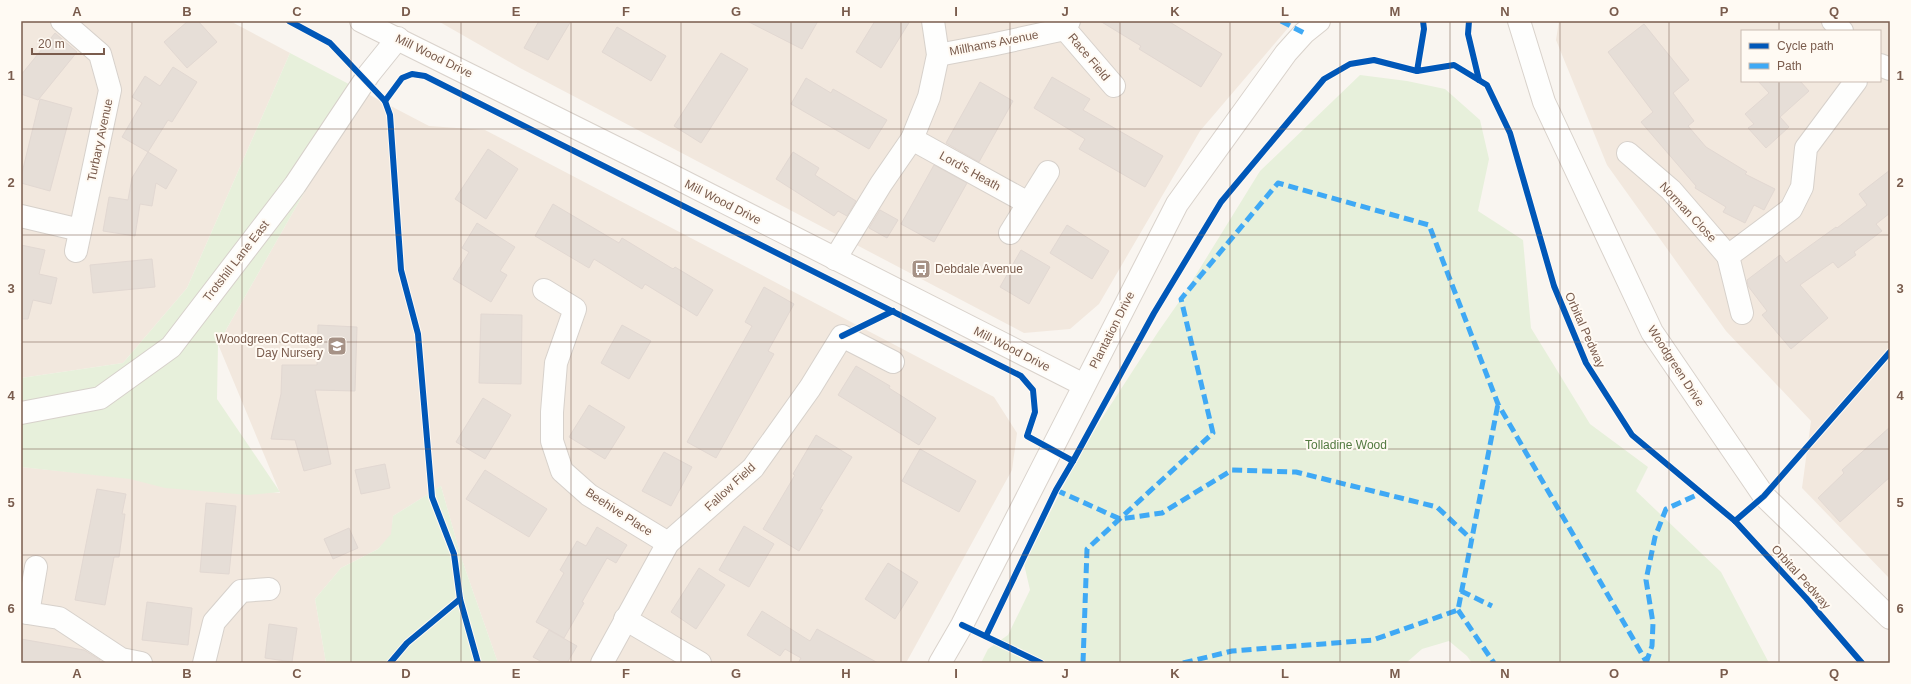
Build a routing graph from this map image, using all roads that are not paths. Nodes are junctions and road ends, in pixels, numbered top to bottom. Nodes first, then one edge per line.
1 (62, 21) edge
2 (361, 21) edge
3 (933, 21) edge
4 (1319, 21) edge
5 (1519, 21) edge
6 (1833, 21) edge
7 (1067, 25) edge
8 (1841, 30) edge
9 (398, 38) junction
10 (938, 54) junction
11 (1855, 82) edge
12 (1114, 86) dead end
13 (912, 139) junction
14 (1628, 153) dead end
15 (1048, 172) dead end
16 (1028, 203) junction
17 (21, 216) edge
18 (80, 230) junction
19 (1010, 233) dead end
20 (76, 252) dead end
21 (1728, 256) junction
22 (835, 259) junction
23 (544, 290) dead end
24 (1742, 313) dead end
25 (893, 362) dead end
26 (1084, 385) junction
27 (21, 414) edge
28 (668, 543) junction
29 (36, 567) dead end
30 (269, 589) dead end
31 (24, 612) edge
32 (1890, 618) edge
33 (625, 619) junction
34 (141, 663) edge
35 (204, 663) edge
36 (602, 663) edge
37 (700, 663) edge
38 (940, 663) edge

1 - 18 street, Turbary Avenue
2 - 9 street, Mill Wood Drive
3 - 10 street
4 - 26 street, Plantation Drive
5 - 32 street, Woodgreen Drive
6 - 8 street
7 - 10 street, Millhams Avenue
7 - 12 street, Race Field
9 - 22 street, Mill Wood Drive
9 - 27 street, Trotshill Lane East
10 - 13 street
11 - 21 street
13 - 16 street, Lord's Heath
13 - 22 street
14 - 21 street, Norman Close
15 - 16 street
16 - 19 street
17 - 18 street
18 - 20 street, Turbary Avenue
21 - 24 street, Norman Close
22 - 26 street, Mill Wood Drive
23 - 28 street, Beehive Place
25 - 28 street, Fallow Field
26 - 38 street, Plantation Drive
28 - 33 street, Fallow Field
29 - 31 street
30 - 35 street
31 - 34 street
33 - 36 street, Fallow Field
33 - 37 street

